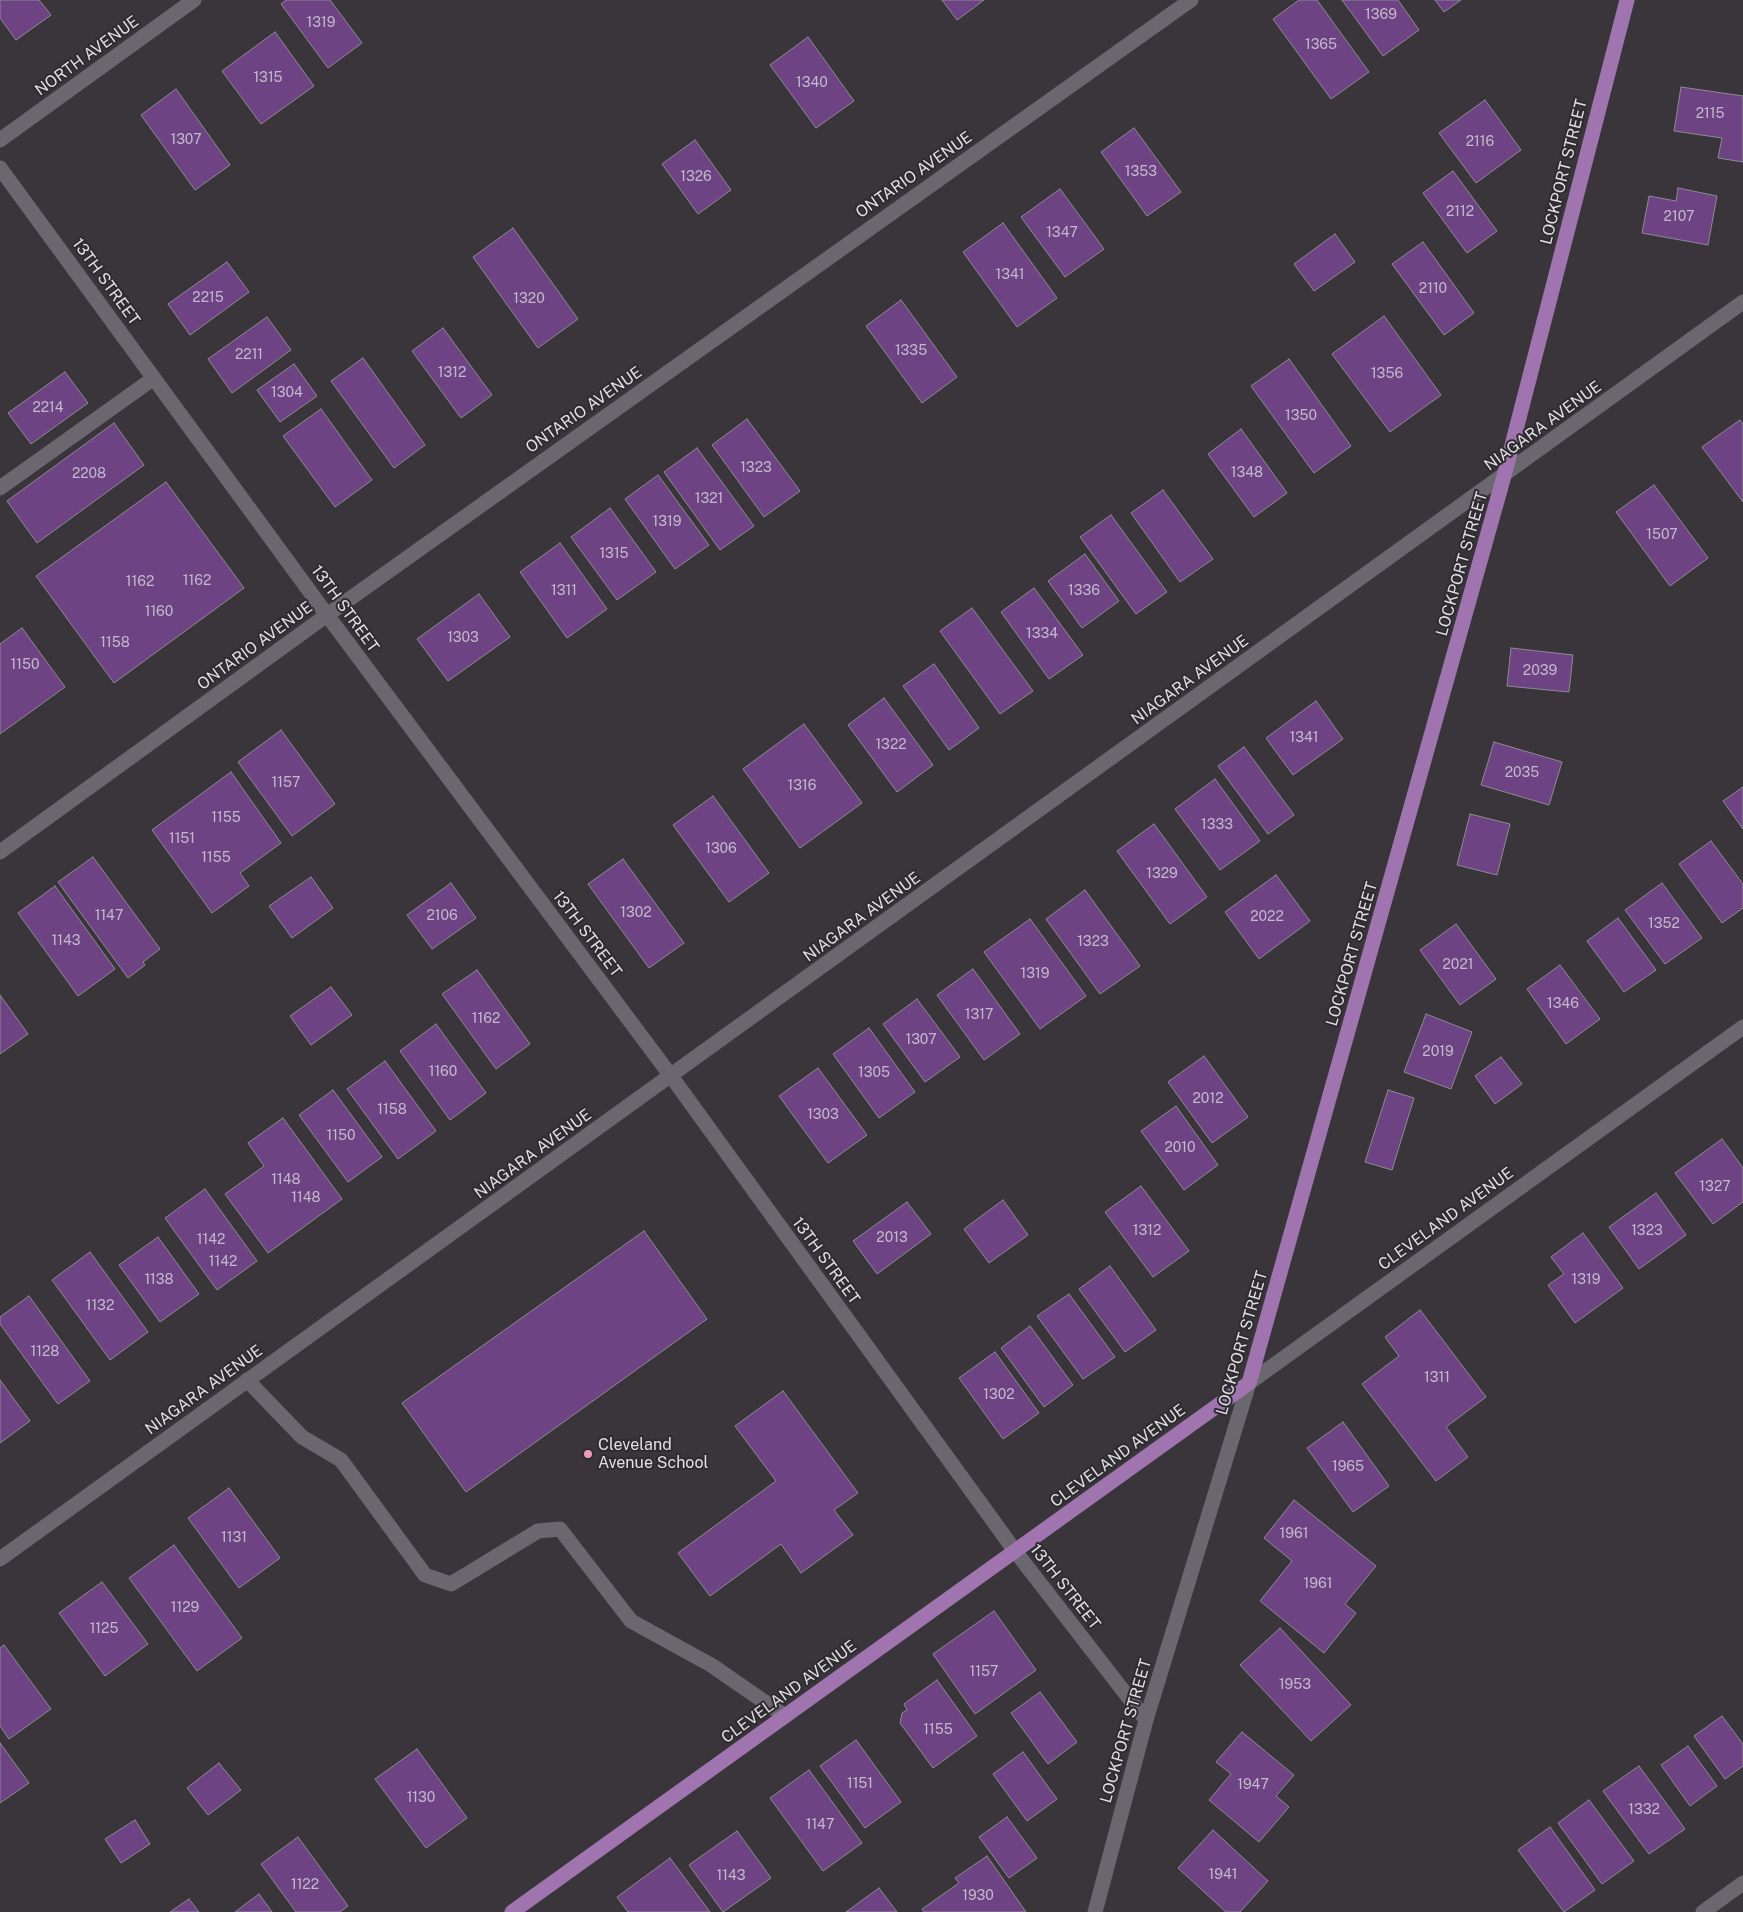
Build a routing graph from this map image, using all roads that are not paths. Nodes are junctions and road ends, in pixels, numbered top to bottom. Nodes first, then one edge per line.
1 (194, 0) edge
2 (1191, 0) edge
3 (1627, 0) edge
4 (0, 140) edge
5 (0, 168) edge
6 (1743, 302) edge
7 (154, 378) junction
8 (1504, 476) junction
9 (0, 488) edge
10 (327, 615) junction
11 (0, 852) edge
12 (1743, 1027) edge
13 (670, 1076) junction
14 (247, 1380) junction
15 (1249, 1383) junction
16 (1015, 1551) junction
17 (0, 1559) edge
18 (785, 1716) junction
19 (1146, 1720) junction
20 (1743, 1884) edge
21 (512, 1912) edge
22 (1095, 1912) edge
23 (1703, 1912) edge

1 - 4 street, NORTH AVENUE
2 - 10 street, ONTARIO AVENUE
3 - 8 main road, LOCKPORT STREET
5 - 7 street, 13TH STREET
6 - 8 street, NIAGARA AVENUE
7 - 9 street
7 - 10 street, 13TH STREET
8 - 13 street, NIAGARA AVENUE
8 - 15 main road, LOCKPORT STREET
10 - 11 street, ONTARIO AVENUE
10 - 13 street, 13TH STREET
12 - 15 street, CLEVELAND AVENUE
13 - 14 street, NIAGARA AVENUE
13 - 16 street, 13TH STREET
14 - 17 street, NIAGARA AVENUE
14 - 18 street
15 - 16 main road, CLEVELAND AVENUE
15 - 19 street, LOCKPORT STREET
16 - 18 main road, CLEVELAND AVENUE
16 - 19 street, 13TH STREET
18 - 21 main road, CLEVELAND AVENUE
19 - 22 street, LOCKPORT STREET
20 - 23 street

